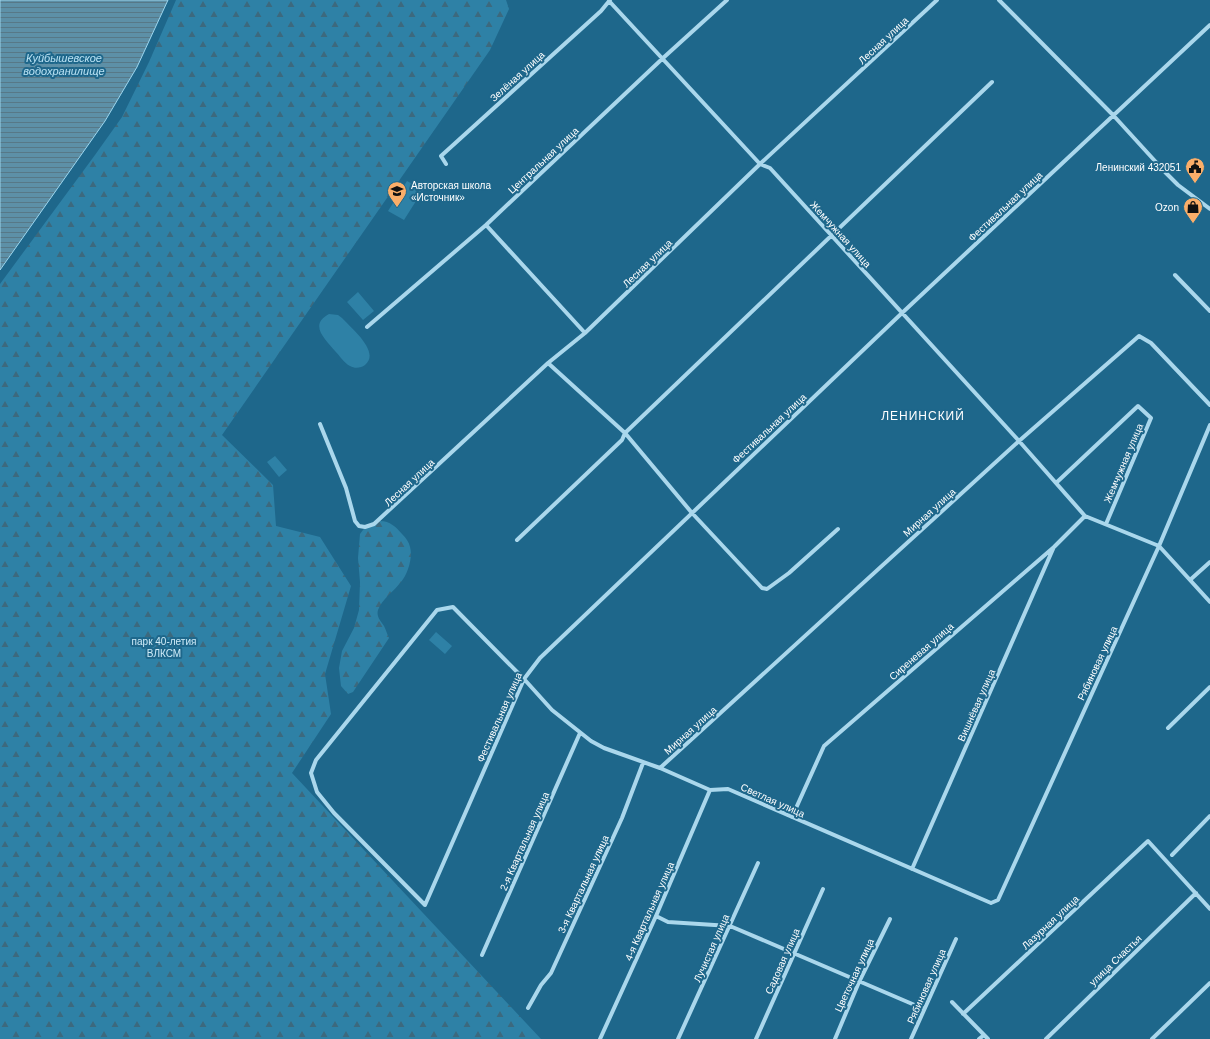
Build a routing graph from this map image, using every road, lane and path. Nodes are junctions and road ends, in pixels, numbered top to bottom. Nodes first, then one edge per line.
1 (609, 0) edge
2 (727, 0) edge
3 (937, 0) edge
4 (999, 0) edge
5 (1210, 25) edge
6 (662, 59) junction
7 (992, 82) dead end
8 (1113, 115) junction
9 (446, 164) dead end
10 (760, 164) junction
11 (1210, 209) edge
12 (486, 226) junction
13 (832, 236) junction
14 (1175, 275) dead end
15 (1210, 311) edge
16 (902, 313) junction
17 (367, 327) dead end
18 (585, 333) junction
19 (548, 363) junction
20 (1210, 405) edge
21 (320, 424) dead end
22 (1210, 425) edge
23 (625, 433) junction
24 (1019, 441) junction
25 (1056, 483) junction
26 (692, 513) junction
27 (1085, 516) junction
28 (1106, 524) junction
29 (838, 529) dead end
30 (517, 540) dead end
31 (1159, 546) junction
32 (1054, 547) junction
33 (1210, 562) edge
34 (1190, 580) junction
35 (1210, 602) edge
36 (524, 679) junction
37 (1210, 687) edge
38 (1168, 728) dead end
39 (580, 733) junction
40 (643, 763) junction
41 (660, 768) junction
42 (710, 790) junction
43 (1210, 816) edge
44 (792, 817) junction
45 (1172, 854) dead end
46 (758, 863) dead end
47 (912, 869) junction
48 (823, 889) dead end
49 (1196, 892) junction
50 (991, 903) joint
51 (425, 905) joint
52 (1210, 909) edge
53 (656, 916) junction
54 (890, 919) dead end
55 (730, 926) junction
56 (956, 939) dead end
57 (794, 953) junction
58 (482, 954) dead end
59 (859, 982) junction
60 (1210, 982) edge
61 (952, 1002) dead end
62 (528, 1008) dead end
63 (924, 1009) junction
64 (963, 1014) junction
65 (984, 1035) junction
66 (600, 1039) edge
67 (678, 1039) edge
68 (756, 1039) edge
69 (834, 1039) edge
70 (911, 1039) edge
71 (979, 1039) edge
72 (988, 1039) edge
73 (1046, 1039) edge
74 (1152, 1039) edge

1 - 6 street, Жемчужная улица
1 - 9 street, Зелёная улица
2 - 6 street, Центральная улица
3 - 10 street, Лесная улица
4 - 8 street
5 - 8 street, Фестивальная улица
6 - 10 street, Жемчужная улица
6 - 12 street, Центральная улица
7 - 13 street
8 - 11 street
8 - 16 street, Фестивальная улица
10 - 13 street, Жемчужная улица
10 - 18 street, Лесная улица
12 - 17 street, Центральная улица
12 - 18 street
13 - 16 street, Жемчужная улица
13 - 23 street
14 - 15 street
16 - 24 street, Жемчужная улица
16 - 26 street, Фестивальная улица
18 - 19 street, Лесная улица
19 - 21 street, Лесная улица
19 - 23 street
20 - 24 street, Мирная улица
22 - 31 street, Рябиновая улица
23 - 26 street
23 - 30 street
24 - 25 street, Жемчужная улица
24 - 41 street, Мирная улица
25 - 27 street, Жемчужная улица
25 - 28 street, Жемчужная улица
26 - 29 street
26 - 36 street, Фестивальная улица
27 - 28 street
27 - 32 street, Сиреневая улица
28 - 31 street
31 - 34 street
31 - 50 street, Рябиновая улица
32 - 44 street, Сиреневая улица
32 - 47 street, Вишнёвая улица
33 - 34 street
34 - 35 street
36 - 39 street, Светлая улица
36 - 51 street, Фестивальная улица
36 - 51 street, Светлая улица
37 - 38 street
39 - 40 street, Светлая улица
39 - 58 street, 2-я Квартальная улица
40 - 41 street, Светлая улица
40 - 62 street, 3-я Квартальная улица
41 - 42 street, Светлая улица
42 - 44 street, Светлая улица
42 - 53 street, 4-я Квартальная улица
43 - 45 street
44 - 47 street, Светлая улица
46 - 55 street, Лучистая улица
47 - 50 street, Светлая улица
48 - 57 street, Садовая улица
49 - 52 street
49 - 64 street, Лазурная улица
49 - 73 street, улица Счастья
53 - 55 street
53 - 66 street, 4-я Квартальная улица
54 - 59 street, Цветочная улица
55 - 57 street
55 - 67 street, Лучистая улица
56 - 63 street, Рябиновая улица
57 - 59 street
57 - 68 street, Садовая улица
59 - 63 street
59 - 69 street, Цветочная улица
60 - 74 street
61 - 64 street
63 - 70 street, Рябиновая улица
64 - 65 street
65 - 71 street
65 - 72 street

